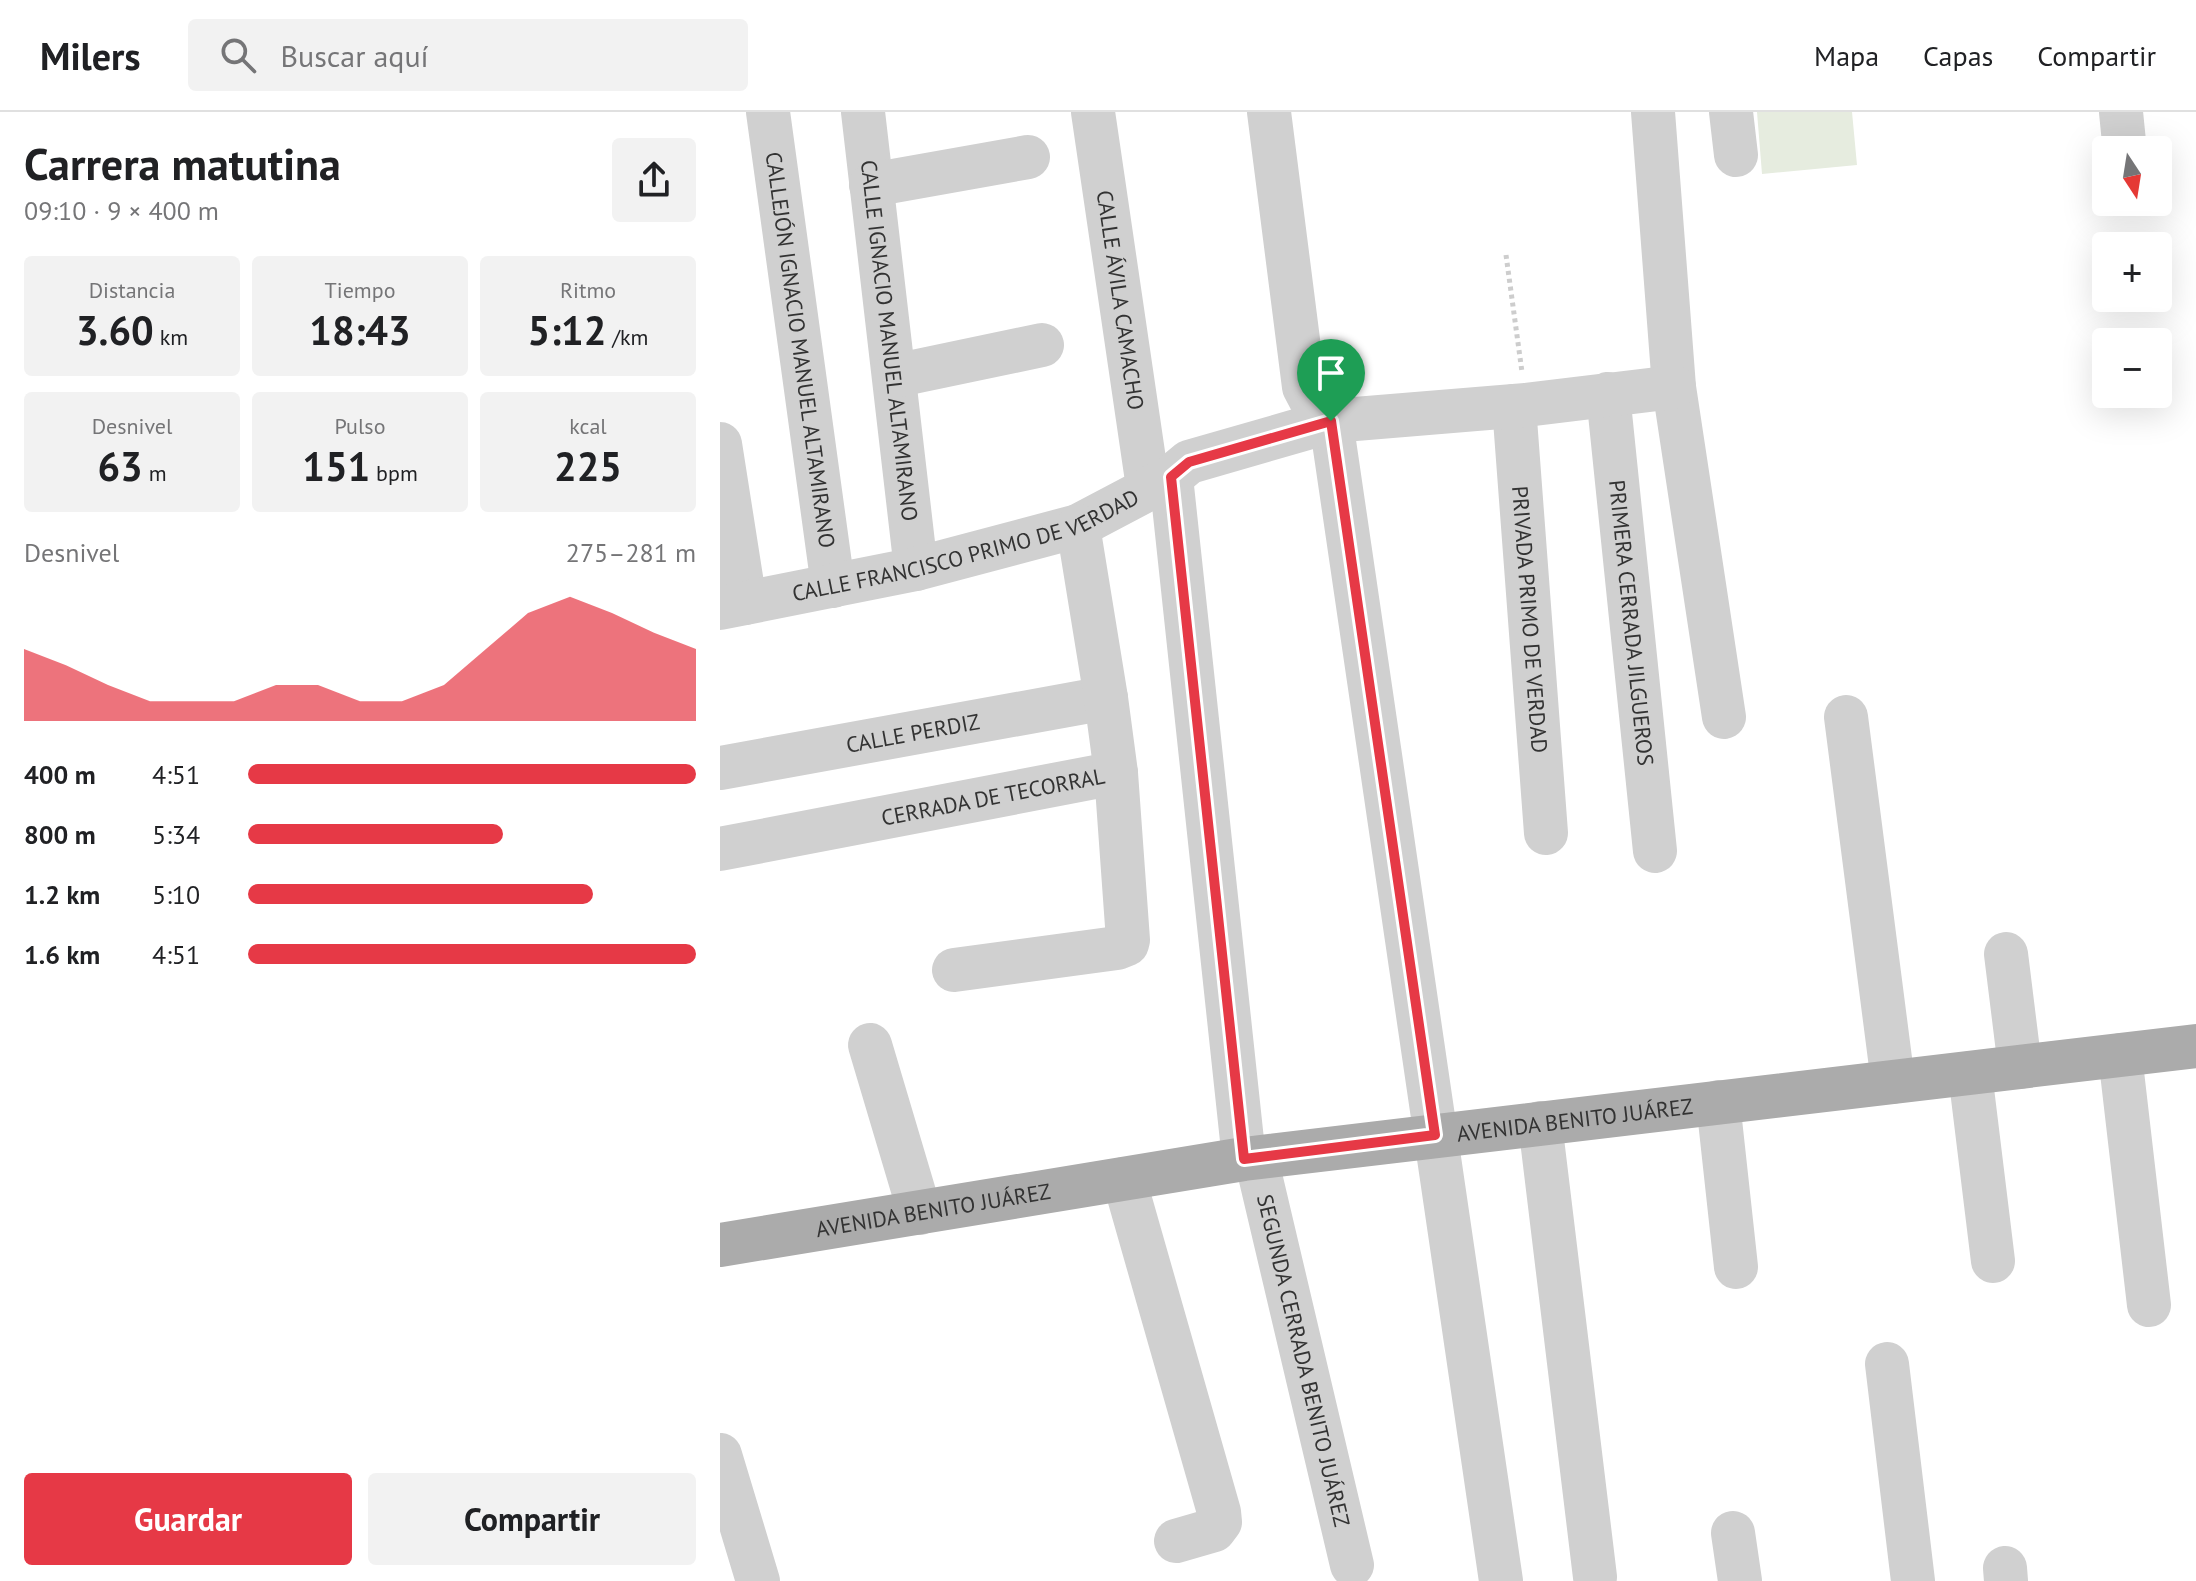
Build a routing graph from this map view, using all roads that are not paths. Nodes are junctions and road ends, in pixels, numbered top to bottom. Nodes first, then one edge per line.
1 (768, 112) edge
2 (863, 112) edge
3 (1093, 112) edge
4 (1269, 112) edge
5 (1653, 112) edge
6 (1731, 112) edge
7 (1736, 155) dead end
8 (1028, 157) dead end
9 (871, 185) junction
10 (1042, 345) dead end
11 (894, 376) junction
12 (1674, 387) junction
13 (1608, 394) junction
14 (1520, 405) junction
15 (1331, 421) junction
16 (720, 444) edge
17 (1160, 482) junction
18 (1078, 526) junction
19 (916, 569) junction
20 (833, 586) junction
21 (733, 606) edge
22 (1106, 698) junction
23 (1724, 717) dead end
24 (1846, 717) dead end
25 (720, 768) edge
26 (1116, 773) junction
27 (1546, 833) dead end
28 (720, 849) edge
29 (1655, 851) dead end
30 (2006, 954) dead end
31 (954, 970) dead end
32 (870, 1045) dead end
33 (2196, 1046) edge
34 (2120, 1055) junction
35 (2020, 1067) junction
36 (1970, 1073) junction
37 (1893, 1082) junction
38 (1718, 1102) junction
39 (1540, 1123) junction
40 (1435, 1135) junction
41 (1250, 1158) junction
42 (1124, 1179) junction
43 (920, 1213) junction
44 (720, 1245) edge
45 (1993, 1261) dead end
46 (1736, 1267) dead end
47 (2149, 1305) dead end
48 (1887, 1364) dead end
49 (720, 1455) edge
50 (1733, 1533) dead end
51 (1176, 1541) dead end
52 (1352, 1565) dead end
53 (1595, 1577) dead end
54 (758, 1581) edge
55 (1501, 1581) edge
56 (1740, 1581) edge
57 (1913, 1581) edge

1 - 20 street, CALLEJÓN IGNACIO MANUEL ALTAMIRANO
2 - 9 street, CALLE IGNACIO MANUEL ALTAMIRANO
3 - 17 street, CALLE ÁVILA CAMACHO
4 - 15 street
5 - 12 street
6 - 7 street
8 - 9 street
9 - 11 street, CALLE IGNACIO MANUEL ALTAMIRANO
10 - 11 street
11 - 19 street, CALLE IGNACIO MANUEL ALTAMIRANO
12 - 13 street, CALLE FRANCISCO PRIMO DE VERDAD
12 - 23 street
13 - 14 street, CALLE FRANCISCO PRIMO DE VERDAD
13 - 29 street, PRIMERA CERRADA JILGUEROS
14 - 15 street, CALLE FRANCISCO PRIMO DE VERDAD
14 - 27 street, PRIVADA PRIMO DE VERDAD
15 - 17 street, CALLE FRANCISCO PRIMO DE VERDAD
15 - 40 street
16 - 21 street
17 - 18 street, CALLE FRANCISCO PRIMO DE VERDAD
17 - 41 street, CALLE ÁVILA CAMACHO
18 - 19 street, CALLE FRANCISCO PRIMO DE VERDAD
18 - 22 street, CERRADA DE TECORRAL
19 - 20 street, CALLE FRANCISCO PRIMO DE VERDAD
20 - 21 street, CALLE FRANCISCO PRIMO DE VERDAD
22 - 25 street, CALLE PERDIZ
22 - 26 street, CERRADA DE TECORRAL
24 - 37 street
26 - 28 street, CERRADA DE TECORRAL
26 - 31 street
30 - 35 street
32 - 43 street
33 - 34 main road, AVENIDA BENITO JUÁREZ
34 - 35 main road, AVENIDA BENITO JUÁREZ
34 - 47 street
35 - 36 main road, AVENIDA BENITO JUÁREZ
36 - 37 main road, AVENIDA BENITO JUÁREZ
36 - 45 street
37 - 38 main road, AVENIDA BENITO JUÁREZ
38 - 39 main road, AVENIDA BENITO JUÁREZ
38 - 46 street
39 - 40 main road, AVENIDA BENITO JUÁREZ
39 - 53 street
40 - 41 main road, AVENIDA BENITO JUÁREZ
40 - 55 street
41 - 42 main road, AVENIDA BENITO JUÁREZ
41 - 52 street, SEGUNDA CERRADA BENITO JUÁREZ
42 - 43 main road, AVENIDA BENITO JUÁREZ
42 - 51 street
43 - 44 main road, AVENIDA BENITO JUÁREZ
48 - 57 street
49 - 54 street
50 - 56 street

